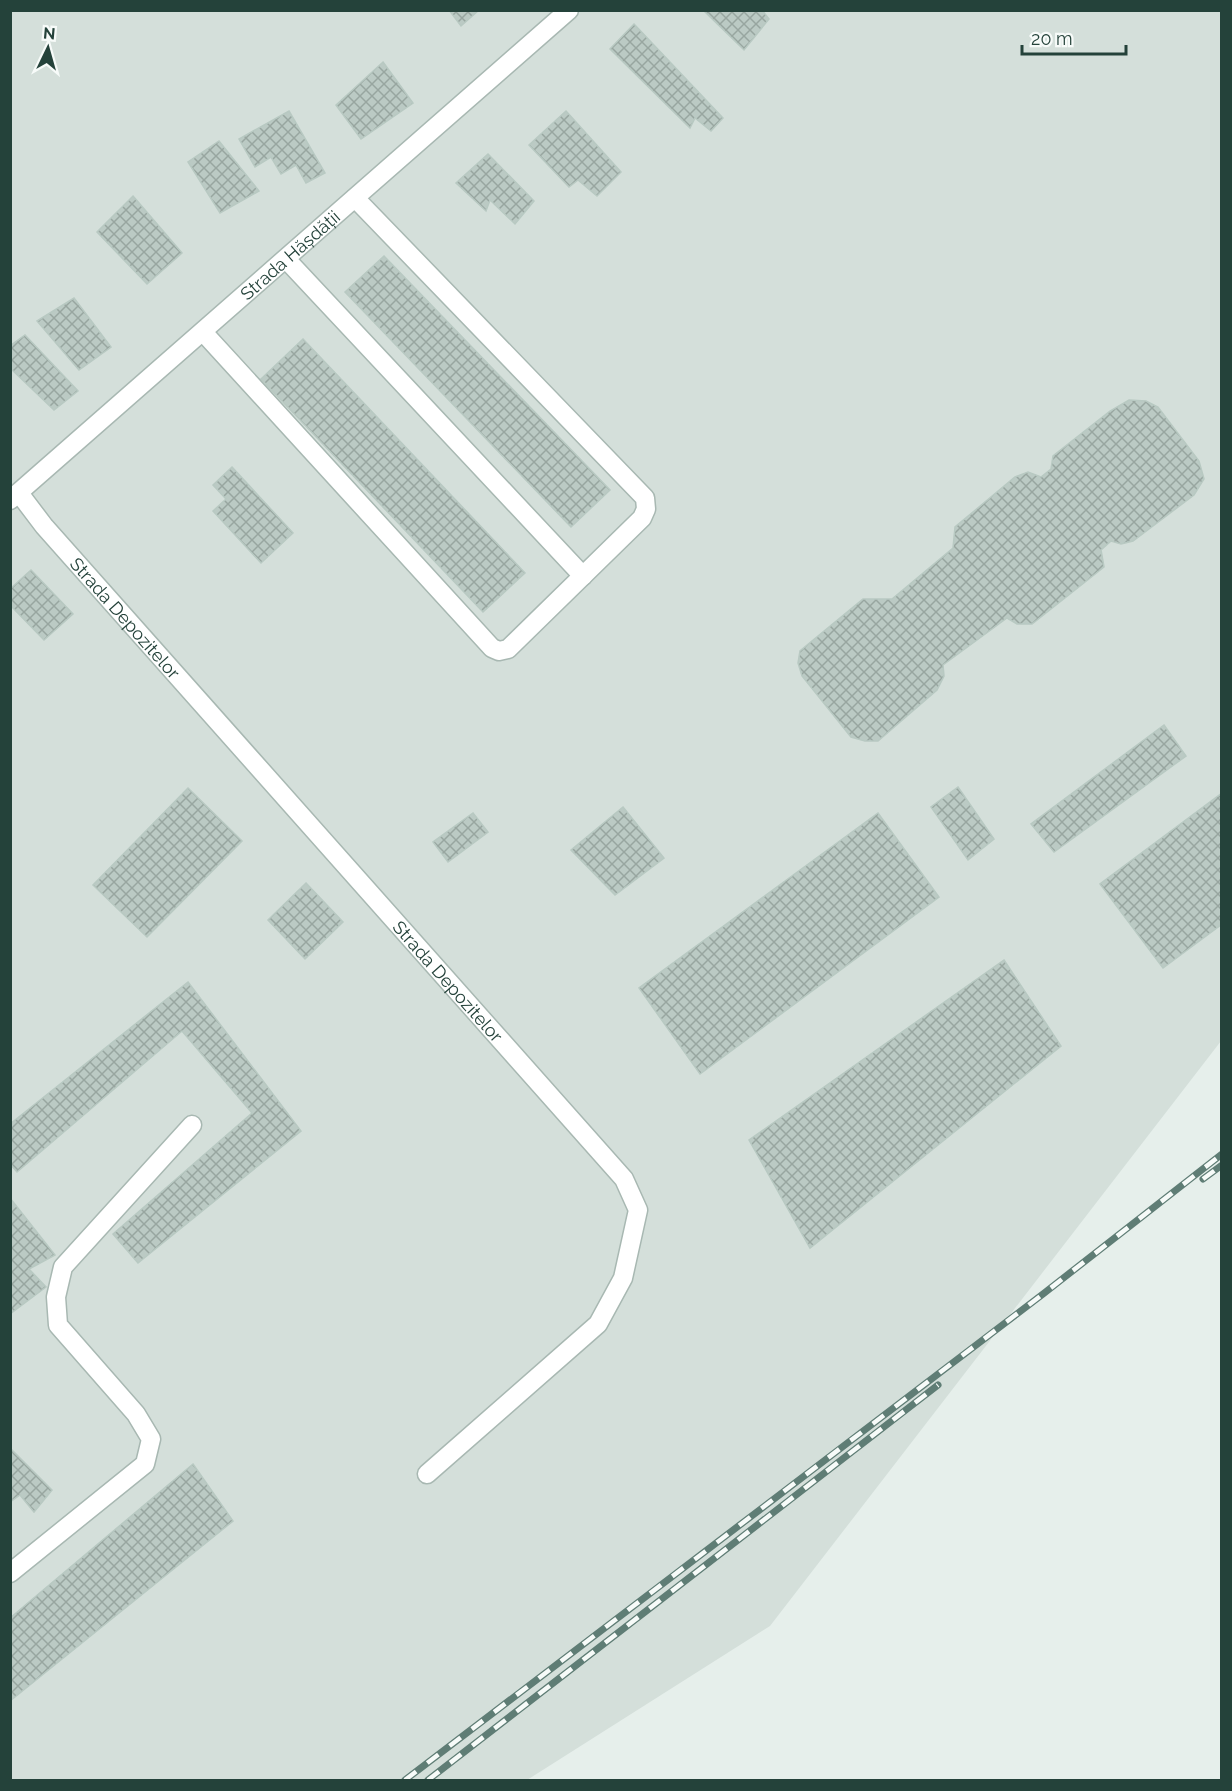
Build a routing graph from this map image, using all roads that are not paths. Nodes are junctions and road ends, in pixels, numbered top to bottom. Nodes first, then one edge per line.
1 (569, 10) edge
2 (355, 198) junction
3 (286, 259) junction
4 (203, 332) junction
5 (15, 497) edge
6 (583, 576) junction
7 (192, 1125) dead end
8 (427, 1474) dead end
9 (10, 1573) edge

1 - 2 street, Strada Hășdății
2 - 3 street, Strada Hășdății
2 - 6 street
3 - 4 street, Strada Hășdății
3 - 6 street
4 - 5 street, Strada Hășdății
4 - 6 street
5 - 8 street, Strada Depozitelor
7 - 9 street

